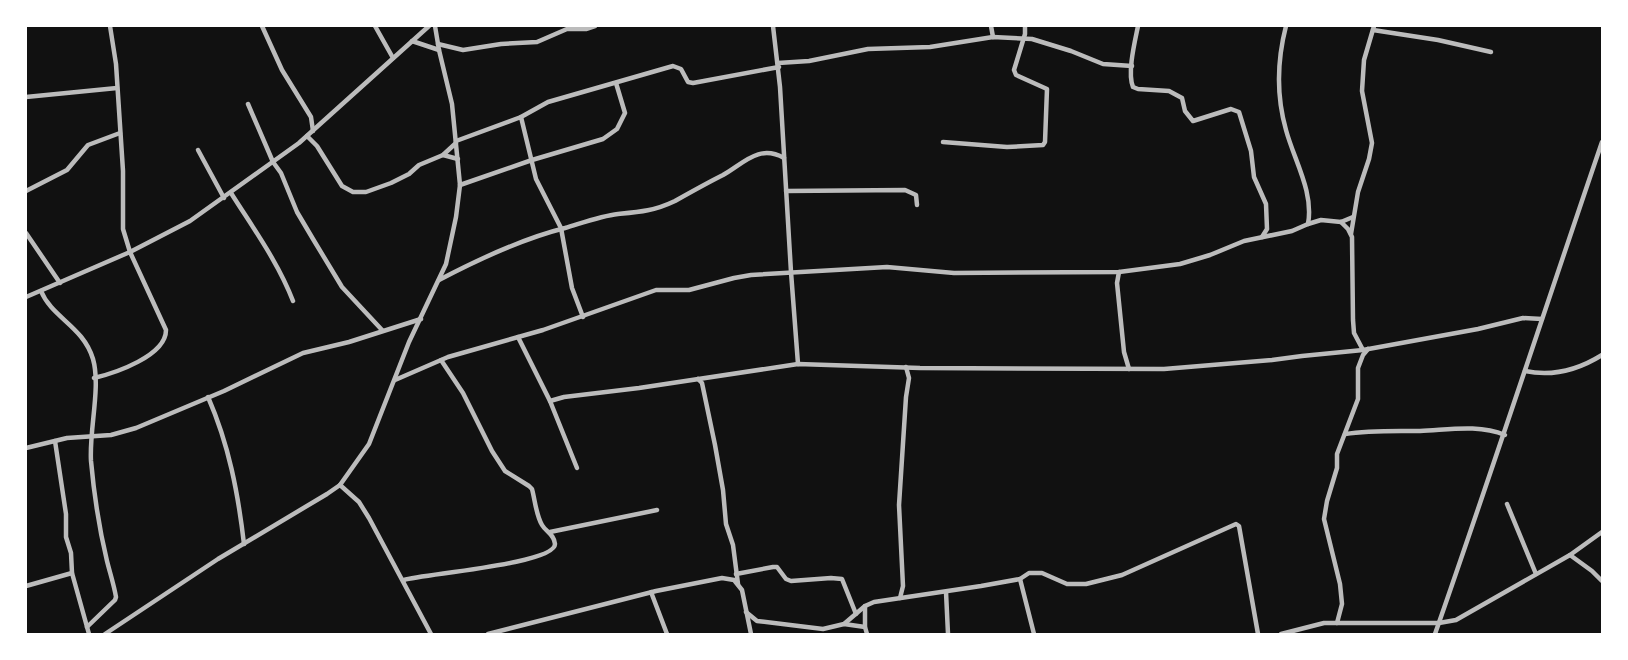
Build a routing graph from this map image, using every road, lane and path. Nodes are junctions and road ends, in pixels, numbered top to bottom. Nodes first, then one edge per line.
1 (110, 26) edge
2 (262, 26) edge
3 (375, 26) edge
4 (429, 26) edge
5 (435, 26) edge
6 (595, 26) edge
7 (773, 26) edge
8 (992, 26) edge
9 (1138, 26) edge
10 (1286, 26) edge
11 (1025, 28) edge
12 (1373, 28) edge
13 (993, 37) junction
14 (1032, 39) junction
15 (1023, 40) junction
16 (412, 41) junction
17 (438, 47) junction
18 (1491, 52) dead end
19 (393, 58) junction
20 (778, 65) junction
21 (1132, 66) junction
22 (616, 83) junction
23 (117, 88) junction
24 (26, 97) edge
25 (248, 104) dead end
26 (311, 117) junction
27 (521, 117) junction
28 (326, 119) junction
29 (314, 130) junction
30 (120, 133) junction
31 (308, 136) junction
32 (456, 142) junction
33 (943, 142) dead end
34 (1602, 142) edge
35 (784, 147) junction
36 (198, 150) dead end
37 (443, 154) junction
38 (776, 154) junction
39 (784, 158) junction
40 (458, 159) junction
41 (532, 160) junction
42 (273, 162) junction
43 (460, 185) junction
44 (26, 191) edge
45 (786, 191) junction
46 (231, 192) junction
47 (224, 198) junction
48 (917, 205) dead end
49 (1309, 216) junction
50 (1353, 217) junction
51 (1318, 221) junction
52 (1341, 222) junction
53 (1308, 224) junction
54 (561, 228) junction
55 (1267, 229) junction
56 (26, 233) edge
57 (1351, 234) junction
58 (1272, 236) junction
59 (1262, 237) junction
60 (130, 252) junction
61 (791, 272) junction
62 (1119, 272) junction
63 (1108, 273) junction
64 (439, 280) junction
65 (60, 283) junction
66 (1117, 283) junction
67 (41, 291) junction
68 (26, 297) edge
69 (292, 301) dead end
70 (583, 317) junction
71 (421, 319) junction
72 (1542, 319) junction
73 (382, 330) junction
74 (518, 337) junction
75 (1366, 350) junction
76 (1602, 356) edge
77 (441, 360) junction
78 (798, 364) junction
79 (906, 367) junction
80 (1129, 369) junction
81 (1525, 371) junction
82 (94, 378) junction
83 (395, 380) junction
84 (700, 381) junction
85 (208, 397) junction
86 (550, 401) junction
87 (1345, 434) junction
88 (91, 435) junction
89 (1505, 435) junction
90 (55, 441) junction
91 (26, 448) edge
92 (577, 468) dead end
93 (340, 485) junction
94 (1507, 504) dead end
95 (657, 510) dead end
96 (550, 532) junction
97 (1602, 532) edge
98 (244, 544) junction
99 (1570, 555) junction
100 (735, 571) junction
101 (72, 573) junction
102 (1536, 574) junction
103 (728, 578) junction
104 (1020, 579) junction
105 (404, 580) junction
106 (1602, 581) edge
107 (738, 584) junction
108 (26, 586) edge
109 (903, 586) junction
110 (651, 592) junction
111 (946, 592) junction
112 (912, 596) junction
113 (900, 598) junction
114 (865, 606) junction
115 (747, 612) junction
116 (856, 614) junction
117 (757, 621) junction
118 (1337, 623) junction
119 (1439, 623) junction
120 (844, 624) junction
121 (87, 627) junction
122 (750, 627) junction
123 (865, 627) junction
124 (89, 634) edge
125 (105, 634) edge
126 (431, 634) edge
127 (490, 634) edge
128 (667, 634) edge
129 (751, 634) edge
130 (867, 634) edge
131 (948, 634) edge
132 (1034, 634) edge
133 (1258, 634) edge
134 (1281, 634) edge
135 (1435, 634) edge

1 - 23 street
2 - 26 street
3 - 19 street
4 - 16 street
5 - 17 street
6 - 17 street
7 - 20 street
8 - 13 street
9 - 21 street
10 - 49 street
11 - 14 street
11 - 15 street
12 - 18 street
12 - 50 street
13 - 15 street
13 - 20 street
14 - 15 street
14 - 21 street
15 - 33 street
16 - 17 street
16 - 19 street
17 - 32 street
19 - 28 street
20 - 22 street
20 - 35 street
21 - 55 street
22 - 27 street
22 - 41 street
23 - 24 street
23 - 30 street
25 - 42 street
26 - 28 street
26 - 29 street
27 - 32 street
27 - 41 street
28 - 29 street
29 - 31 street
30 - 44 street
30 - 60 street
31 - 37 street
31 - 42 street
32 - 37 street
32 - 40 street
34 - 72 street
35 - 38 street
35 - 39 street
36 - 47 street
37 - 40 street
38 - 39 street
38 - 54 street
39 - 45 street
40 - 43 street
41 - 43 street
41 - 54 street
42 - 46 street
42 - 73 street
43 - 64 street
45 - 48 street
45 - 61 street
46 - 47 street
46 - 69 street
47 - 60 street
49 - 51 street
49 - 53 street
50 - 52 street
50 - 57 street
51 - 52 street
51 - 53 street
52 - 57 street
53 - 58 street
54 - 64 street
54 - 70 street
55 - 58 street
55 - 59 street
56 - 65 street
57 - 75 street
58 - 59 street
59 - 62 street
60 - 65 street
60 - 82 street
61 - 63 street
61 - 70 street
61 - 78 street
62 - 63 street
62 - 66 street
63 - 66 street
64 - 71 street
65 - 67 street
66 - 80 street
67 - 68 street
67 - 82 street
70 - 74 street
71 - 73 street
71 - 83 street
72 - 75 street
72 - 81 street
73 - 85 street
74 - 77 street
74 - 86 street
75 - 80 street
75 - 87 street
76 - 81 street
77 - 83 street
77 - 96 street
78 - 79 street
78 - 84 street
79 - 80 street
79 - 109 street
81 - 89 street
82 - 88 street
83 - 93 street
84 - 86 street
84 - 100 street
85 - 88 street
85 - 98 street
86 - 92 street
87 - 89 street
87 - 118 street
88 - 90 street
88 - 121 street
89 - 119 street
90 - 91 street
90 - 101 street
93 - 98 street
93 - 105 street
94 - 102 street
95 - 96 street
96 - 105 street
97 - 99 street
98 - 125 street
99 - 102 street
99 - 106 street
100 - 103 street
100 - 107 street
100 - 116 street
101 - 108 street
101 - 121 street
102 - 119 street
103 - 107 street
103 - 110 street
104 - 111 street
104 - 132 street
104 - 133 street
105 - 126 street
107 - 115 street
109 - 112 street
109 - 113 street
110 - 127 street
110 - 128 street
111 - 112 street
111 - 131 street
112 - 113 street
113 - 114 street
114 - 116 street
114 - 123 street
115 - 117 street
115 - 122 street
116 - 120 street
117 - 120 street
117 - 122 street
118 - 119 street
118 - 134 street
119 - 135 street
120 - 123 street
121 - 124 street
122 - 129 street
123 - 130 street

